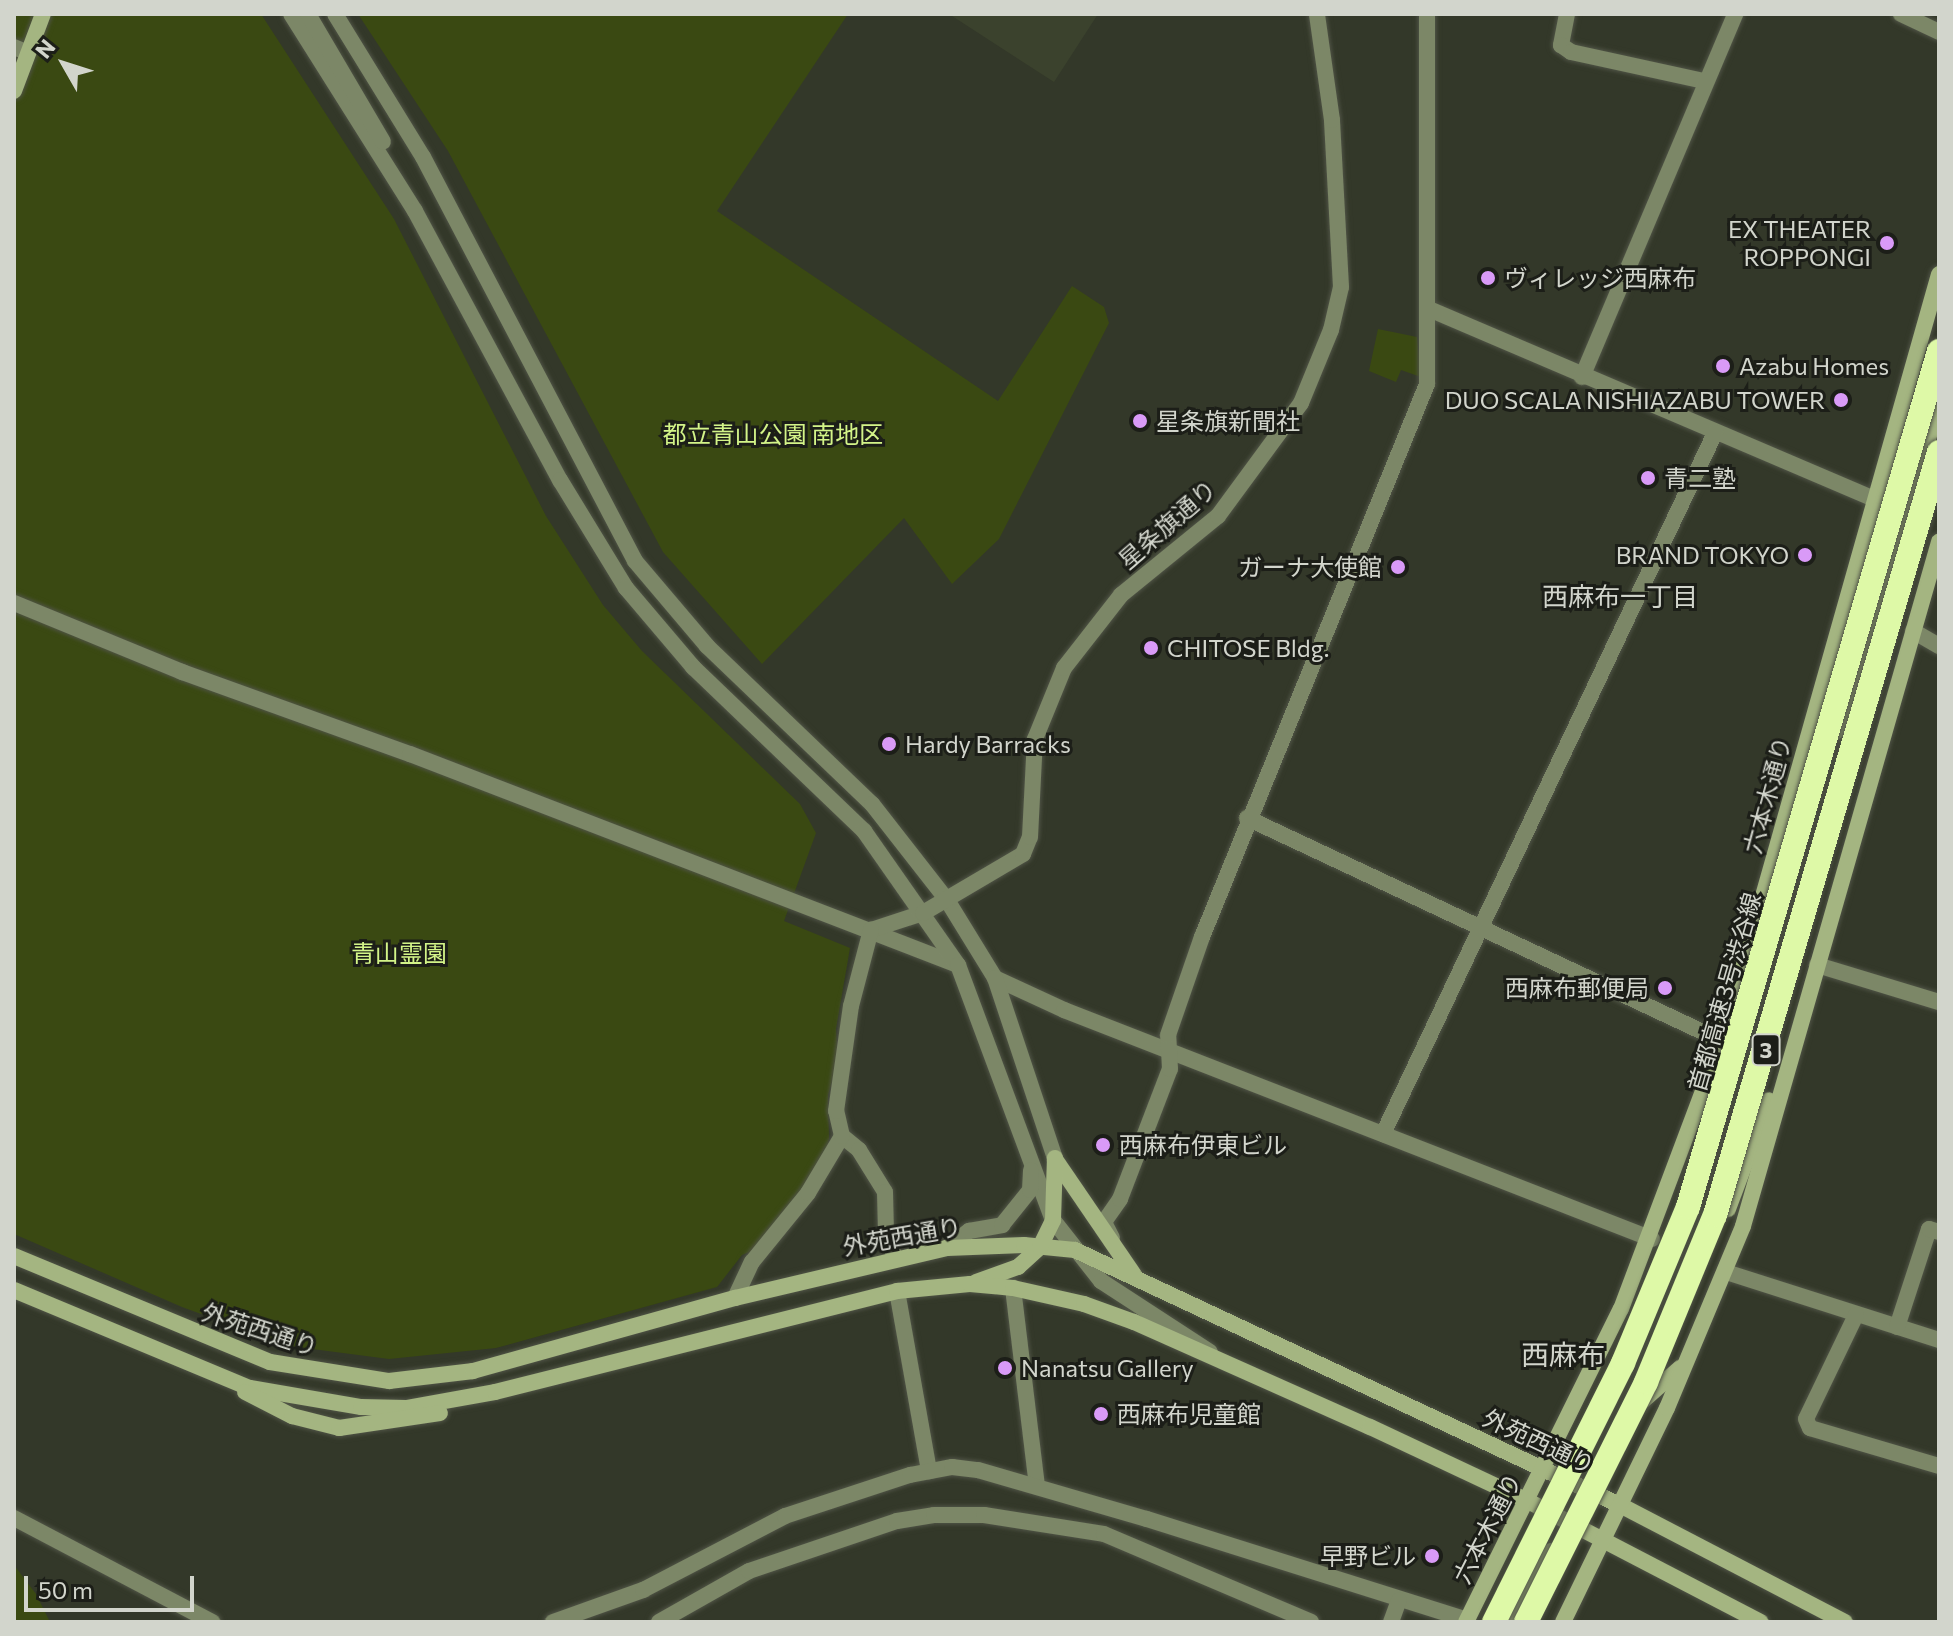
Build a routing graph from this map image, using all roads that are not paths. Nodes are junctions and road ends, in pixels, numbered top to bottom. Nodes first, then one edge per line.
1 (43, 14) edge
2 (291, 14) edge
3 (308, 14) edge
4 (335, 14) edge
5 (1317, 14) edge
6 (1427, 14) edge
7 (1567, 14) edge
8 (1735, 14) edge
9 (1901, 14) edge
10 (1939, 32) edge
11 (21, 50) edge
12 (1704, 81) junction
13 (14, 91) edge
14 (390, 165) junction
15 (1939, 274) edge
16 (1429, 309) junction
17 (1939, 351) edge
18 (1582, 377) junction
19 (1939, 401) edge
20 (1715, 433) junction
21 (1939, 452) edge
22 (1874, 499) junction
23 (1939, 542) edge
24 (14, 603) edge
25 (1913, 631) junction
26 (1939, 646) edge
27 (1247, 818) junction
28 (1767, 889) junction
29 (947, 900) junction
30 (923, 913) junction
31 (871, 930) junction
32 (1479, 931) junction
33 (958, 965) junction
34 (1817, 965) junction
35 (995, 978) junction
36 (1939, 1002) edge
37 (1799, 1020) junction
38 (1722, 1041) junction
39 (1169, 1049) junction
40 (1383, 1134) junction
41 (842, 1136) junction
42 (1055, 1158) junction
43 (1031, 1164) junction
44 (1679, 1207) dead end
45 (1724, 1219) dead end
46 (1053, 1220) junction
47 (1939, 1232) edge
48 (1652, 1239) junction
49 (1040, 1247) junction
50 (947, 1248) junction
51 (1075, 1250) junction
52 (14, 1256) edge
53 (895, 1258) junction
54 (1726, 1272) junction
55 (1135, 1276) junction
56 (970, 1284) junction
57 (1013, 1288) junction
58 (14, 1290) edge
59 (897, 1291) junction
60 (735, 1298) junction
61 (1856, 1315) junction
62 (1897, 1327) junction
63 (1939, 1340) edge
64 (1693, 1350) junction
65 (1214, 1357) junction
66 (220, 1375) junction
67 (548, 1378) junction
68 (1939, 1466) edge
69 (1544, 1469) junction
70 (929, 1471) junction
71 (1578, 1485) junction
72 (1037, 1487) junction
73 (1063, 1496) junction
74 (1528, 1501) junction
75 (1622, 1506) junction
76 (14, 1518) edge
77 (1570, 1522) junction
78 (1061, 1524) junction
79 (1605, 1541) junction
80 (1399, 1600) junction
81 (1466, 1621) edge
82 (212, 1622) edge
83 (553, 1622) edge
84 (659, 1622) edge
85 (1311, 1622) edge
86 (1391, 1622) edge
87 (1490, 1622) edge
88 (1526, 1622) edge
89 (1563, 1622) edge
90 (1760, 1622) edge
91 (1845, 1622) edge

1 - 11 main road
2 - 14 street
3 - 14 street
4 - 29 street
5 - 29 street, 星条旗通り
6 - 16 street
7 - 12 street
8 - 12 street
9 - 10 street
11 - 13 main road
12 - 18 street
14 - 30 street
15 - 22 main road, 六本木通り
16 - 18 street
16 - 27 street
17 - 87 highway, 首都高速3号渋谷線 / 3, bridge
18 - 20 street
19 - 28 main road
20 - 22 street
20 - 32 street
21 - 88 highway, 3, bridge
22 - 28 main road, 六本木通り
23 - 25 main road
24 - 31 street
25 - 26 street
25 - 34 main road
27 - 32 street
27 - 39 street
28 - 38 main road, 六本木通り
29 - 30 street, 星条旗通り
29 - 35 street
30 - 31 street, 星条旗通り
30 - 33 street
31 - 33 street
31 - 41 street
32 - 38 street
32 - 40 street
33 - 35 street
33 - 43 street
34 - 36 street
34 - 37 main road
35 - 39 street
35 - 42 street
37 - 45 main road
37 - 54 main road
38 - 44 main road
38 - 48 main road, 六本木通り
39 - 40 street
39 - 55 street
40 - 48 street
41 - 53 street
41 - 60 street
42 - 46 main road
42 - 55 main road
43 - 46 street
43 - 50 street
46 - 49 main road
46 - 51 street
47 - 62 street
48 - 69 main road, 六本木通り
49 - 50 main road, 外苑西通り
49 - 51 main road, 外苑西通り
49 - 56 main road
50 - 53 main road, 外苑西通り
51 - 55 main road, 外苑西通り
51 - 65 street
52 - 60 main road, 外苑西通り
53 - 60 main road, 外苑西通り
54 - 61 street
54 - 64 main road
55 - 69 main road, 外苑西通り
56 - 57 main road
56 - 59 main road
57 - 65 main road
57 - 72 street
58 - 66 main road
59 - 67 main road
59 - 70 street
61 - 62 street
61 - 68 street
62 - 63 street
64 - 71 main road
64 - 75 main road
65 - 74 main road
66 - 67 main road
66 - 67 main road
69 - 71 main road, 外苑西通り
69 - 74 main road, 六本木通り
70 - 72 street
70 - 83 street
71 - 74 main road
71 - 75 main road, 外苑西通り
72 - 73 street
73 - 78 street
73 - 80 street
74 - 77 main road
74 - 81 main road, 六本木通り
75 - 77 main road
75 - 79 main road
75 - 91 main road, 外苑西通り
76 - 82 street
77 - 79 main road
77 - 87 main road
78 - 84 street
78 - 85 street
79 - 89 main road
79 - 90 main road
80 - 81 street
80 - 86 street
81 - 87 main road

